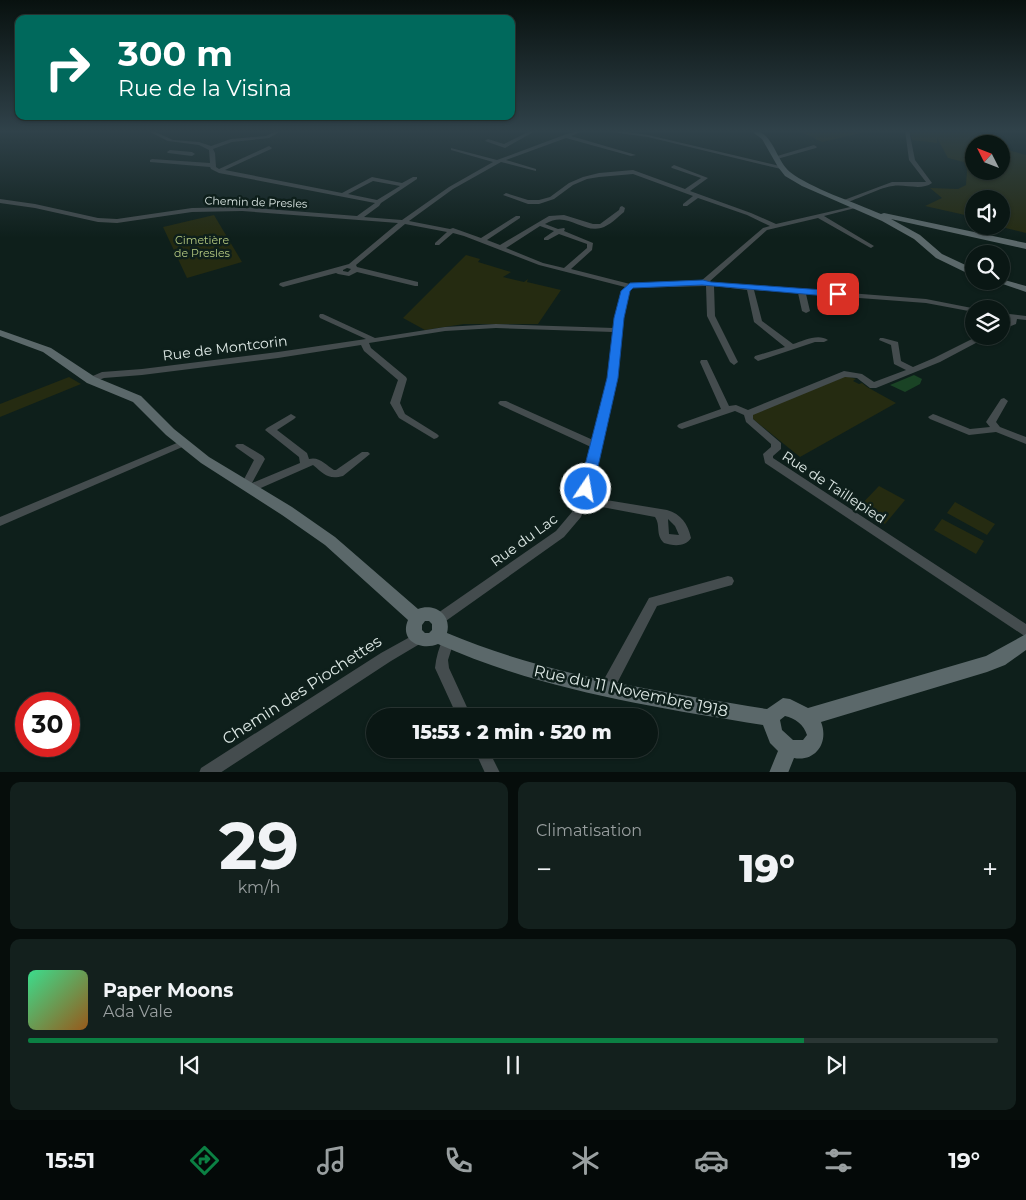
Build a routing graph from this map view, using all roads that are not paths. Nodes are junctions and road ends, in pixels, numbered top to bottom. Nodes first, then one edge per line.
1 (212, 166) edge
2 (230, 166) edge
3 (490, 166) edge
4 (519, 166) edge
5 (777, 166) edge
6 (916, 166) edge
7 (674, 167) dead end
8 (781, 167) joint
9 (534, 170) dead end
10 (219, 171) junction
11 (415, 178) dead end
12 (402, 185) junction
13 (685, 191) junction
14 (506, 194) dead end
15 (343, 195) junction
16 (697, 196) junction
17 (0, 201) edge
18 (846, 201) junction
19 (378, 202) junction
20 (685, 205) dead end
21 (857, 206) junction
22 (622, 208) dead end
23 (819, 216) junction
24 (518, 217) dead end
25 (359, 218) junction
26 (889, 218) junction
27 (403, 222) junction
28 (540, 224) junction
29 (775, 226) junction
30 (561, 229) junction
31 (453, 230) junction
32 (482, 240) junction
33 (546, 240) dead end
34 (600, 242) dead end
35 (437, 244) dead end
36 (871, 246) dead end
37 (1026, 246) edge
38 (501, 248) junction
39 (590, 249) junction
40 (353, 267) junction
41 (965, 268) edge
42 (566, 270) junction
43 (415, 284) dead end
44 (706, 284) junction
45 (1010, 284) edge
46 (283, 285) dead end
47 (630, 286) junction
48 (750, 287) junction
49 (1026, 289) edge
50 (801, 290) junction
51 (965, 308) edge
52 (806, 311) dead end
53 (323, 316) dead end
54 (1010, 318) edge
55 (1013, 318) junction
56 (1026, 318) edge
57 (1010, 324) edge
58 (617, 330) junction
59 (0, 333) edge
60 (824, 340) dead end
61 (883, 340) dead end
62 (368, 341) junction
63 (966, 345) edge
64 (791, 347) junction
65 (758, 358) dead end
66 (704, 362) dead end
67 (734, 362) dead end
68 (913, 370) junction
69 (91, 380) junction
70 (1004, 402) dead end
71 (503, 403) dead end
72 (726, 410) junction
73 (748, 413) junction
74 (291, 417) dead end
75 (933, 417) dead end
76 (682, 426) dead end
77 (997, 429) junction
78 (434, 436) dead end
79 (1026, 441) edge
80 (184, 443) junction
81 (596, 445) junction
82 (240, 446) dead end
83 (365, 454) dead end
84 (305, 464) junction
85 (248, 486) junction
86 (583, 500) junction
87 (658, 514) dead end
88 (0, 522) edge
89 (728, 581) dead end
90 (418, 619) junction
91 (439, 619) junction
92 (1026, 630) edge
93 (418, 638) junction
94 (442, 638) junction
95 (1026, 641) edge
96 (607, 688) junction
97 (460, 708) edge
98 (807, 717) junction
99 (771, 718) junction
100 (789, 747) junction
101 (486, 758) edge
102 (206, 772) edge
103 (493, 772) edge
104 (778, 772) edge

1 - 10 street
2 - 10 street
3 - 27 street
4 - 9 street
5 - 8 street
6 - 18 street
7 - 13 street
8 - 18 street
10 - 15 street
11 - 12 street
12 - 15 street
12 - 19 street
13 - 14 street
13 - 16 street
15 - 19 street
16 - 20 street
16 - 29 street
17 - 25 street, Chemin de Presles
18 - 21 street
19 - 25 street
21 - 23 street
21 - 26 street
22 - 28 street
23 - 29 street
23 - 36 street
24 - 32 street
25 - 27 street, Chemin de Presles
26 - 37 street
26 - 41 street
27 - 31 street, Chemin de Presles
27 - 40 street
28 - 30 street
28 - 38 street
29 - 44 street
30 - 33 street
30 - 39 street
31 - 32 street, Chemin de Presles
31 - 35 street
32 - 38 street, Chemin de Presles
34 - 39 street
38 - 42 street, Chemin de Presles
39 - 42 street
40 - 43 street
40 - 46 street
42 - 47 street, Chemin de Presles
44 - 47 street
44 - 48 street
44 - 67 street
45 - 49 street
47 - 58 street, Rue du Lac
48 - 50 street
48 - 64 street
50 - 51 street
50 - 52 street
53 - 62 street
54 - 55 street
55 - 56 street
55 - 57 street
58 - 62 street, Rue de Montcorin
58 - 81 street, Rue du Lac
59 - 69 street
60 - 64 street
61 - 68 street
62 - 69 street, Rue de Montcorin
62 - 78 street
63 - 68 street
64 - 65 street
66 - 72 street
68 - 73 street
69 - 80 street
70 - 77 street
71 - 81 street
72 - 73 street
72 - 76 street
73 - 92 street, Rue de Taillepied
74 - 84 street
75 - 77 street
77 - 79 street
80 - 85 street
80 - 88 street
81 - 86 street, Rue du Lac
82 - 85 street
83 - 84 street
84 - 85 street
85 - 90 street
86 - 87 street
86 - 91 street, Rue du Lac
89 - 96 street
90 - 91 street
90 - 93 street
91 - 94 street
93 - 94 street
93 - 102 street, Chemin des Piochettes
94 - 96 street, Rue du 11 Novembre 1918
94 - 97 street
95 - 98 street
96 - 99 street, Rue du 11 Novembre 1918
98 - 99 street
98 - 100 street
99 - 100 street
100 - 104 street
101 - 103 street

